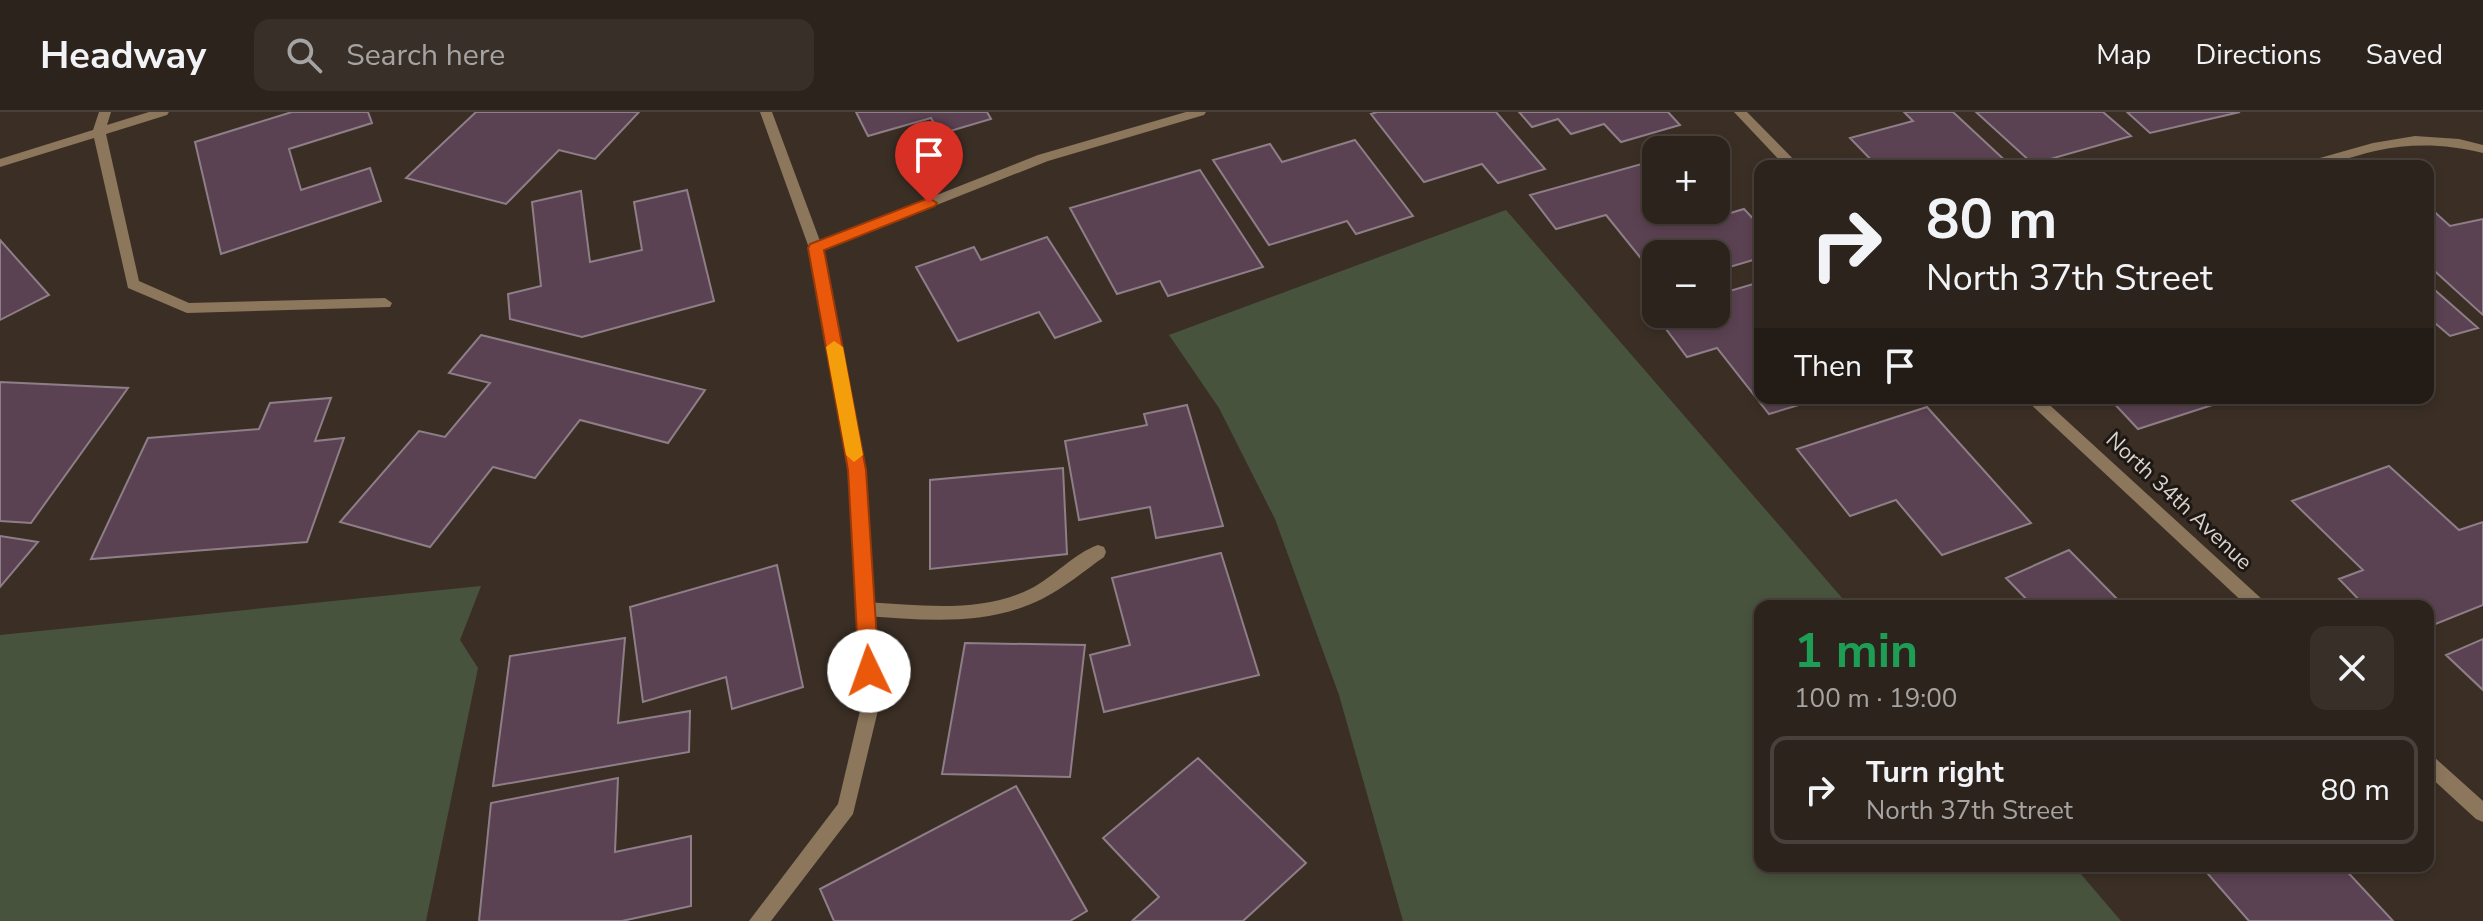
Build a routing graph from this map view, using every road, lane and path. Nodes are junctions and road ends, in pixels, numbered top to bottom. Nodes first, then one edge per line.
1 (105, 112) edge
2 (163, 112) edge
3 (766, 112) edge
4 (1200, 112) edge
5 (1740, 112) edge
6 (99, 131) junction
7 (2483, 149) edge
8 (1787, 160) edge
9 (2328, 160) edge
10 (0, 163) edge
11 (816, 248) junction
12 (385, 303) dead end
13 (2039, 404) edge
14 (1098, 552) dead end
15 (2251, 600) edge
16 (865, 609) junction
17 (2434, 768) edge
18 (2483, 813) edge
19 (759, 921) edge

1 - 6 street
2 - 6 street
3 - 11 street
4 - 11 street
5 - 8 street
6 - 10 street
6 - 12 street
7 - 9 street
11 - 16 street
13 - 15 street, North 34th Avenue
14 - 16 street
16 - 19 street
17 - 18 street

